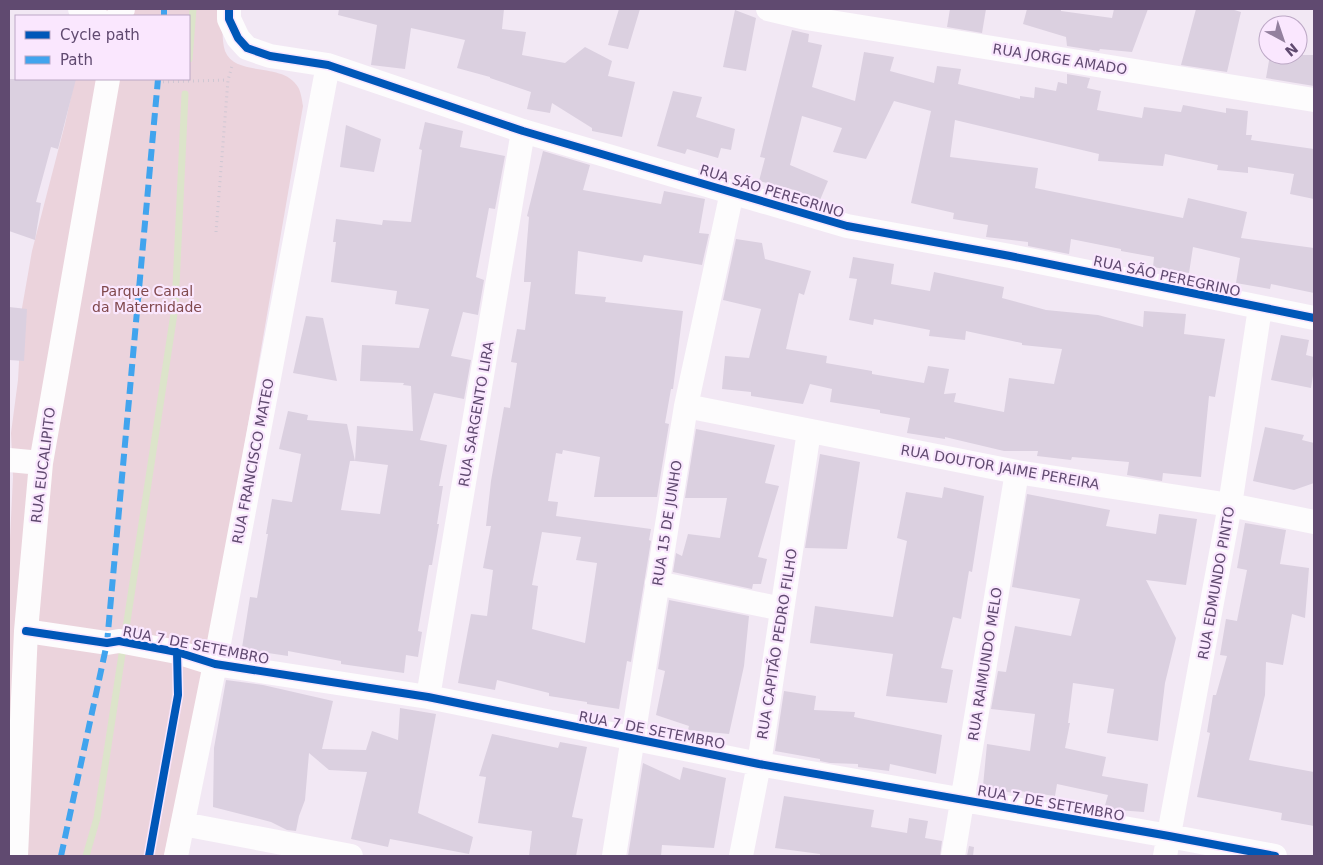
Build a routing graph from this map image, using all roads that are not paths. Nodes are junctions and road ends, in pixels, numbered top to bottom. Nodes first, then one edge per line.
1 (80, 9) edge
2 (229, 9) edge
3 (768, 9) edge
4 (807, 13) edge
5 (95, 15) edge
6 (328, 66) junction
7 (108, 80) edge
8 (1314, 100) edge
9 (523, 131) junction
10 (732, 192) junction
11 (1260, 308) junction
12 (1314, 318) edge
13 (686, 406) junction
14 (809, 431) junction
15 (9, 460) edge
16 (41, 463) junction
17 (1017, 472) junction
18 (1230, 504) junction
19 (1314, 522) edge
20 (657, 583) junction
21 (782, 609) junction
22 (26, 630) junction
23 (214, 664) junction
24 (428, 697) junction
25 (632, 739) junction
26 (759, 764) junction
27 (963, 800) junction
28 (183, 824) junction
29 (1167, 846) edge
30 (16, 856) edge
31 (176, 856) edge
32 (351, 856) edge
33 (614, 856) edge
34 (741, 856) edge
35 (953, 856) edge
36 (1275, 856) edge

1 - 5 street
2 - 6 street, RUA SÃO PEREGRINO
3 - 4 street, RUA JORGE AMADO
4 - 8 street, RUA JORGE AMADO
6 - 9 street, RUA SÃO PEREGRINO
6 - 23 street, RUA FRANCISCO MATEO
7 - 16 street, RUA EUCALIPITO
9 - 10 street, RUA SÃO PEREGRINO
9 - 24 street, RUA SARGENTO LIRA
10 - 11 street, RUA SÃO PEREGRINO
10 - 13 street, RUA 15 DE JUNHO
11 - 12 street, RUA SÃO PEREGRINO
11 - 18 street, RUA EDMUNDO PINTO
13 - 14 street, RUA DOUTOR JAIME PEREIRA
13 - 20 street, RUA 15 DE JUNHO
14 - 17 street, RUA DOUTOR JAIME PEREIRA
14 - 21 street, RUA CAPITÃO PEDRO FILHO
15 - 16 street
16 - 22 street, RUA EUCALIPITO
17 - 18 street, RUA DOUTOR JAIME PEREIRA
17 - 27 street, RUA RAIMUNDO MELO
18 - 19 street, RUA DOUTOR JAIME PEREIRA
18 - 29 street, RUA EDMUNDO PINTO
20 - 21 street
20 - 25 street, RUA 15 DE JUNHO
21 - 26 street, RUA CAPITÃO PEDRO FILHO
22 - 23 street, RUA 7 DE SETEMBRO
22 - 30 street, RUA EUCALIPITO
23 - 24 street, RUA 7 DE SETEMBRO
23 - 28 street, RUA FRANCISCO MATEO
24 - 25 street, RUA 7 DE SETEMBRO
25 - 26 street, RUA 7 DE SETEMBRO
25 - 33 street, RUA 15 DE JUNHO
26 - 27 street, RUA 7 DE SETEMBRO
26 - 34 street, RUA CAPITÃO PEDRO FILHO
27 - 29 street, RUA 7 DE SETEMBRO
27 - 35 street, RUA RAIMUNDO MELO
28 - 31 street, RUA FRANCISCO MATEO
28 - 32 street
29 - 36 street, RUA 7 DE SETEMBRO

